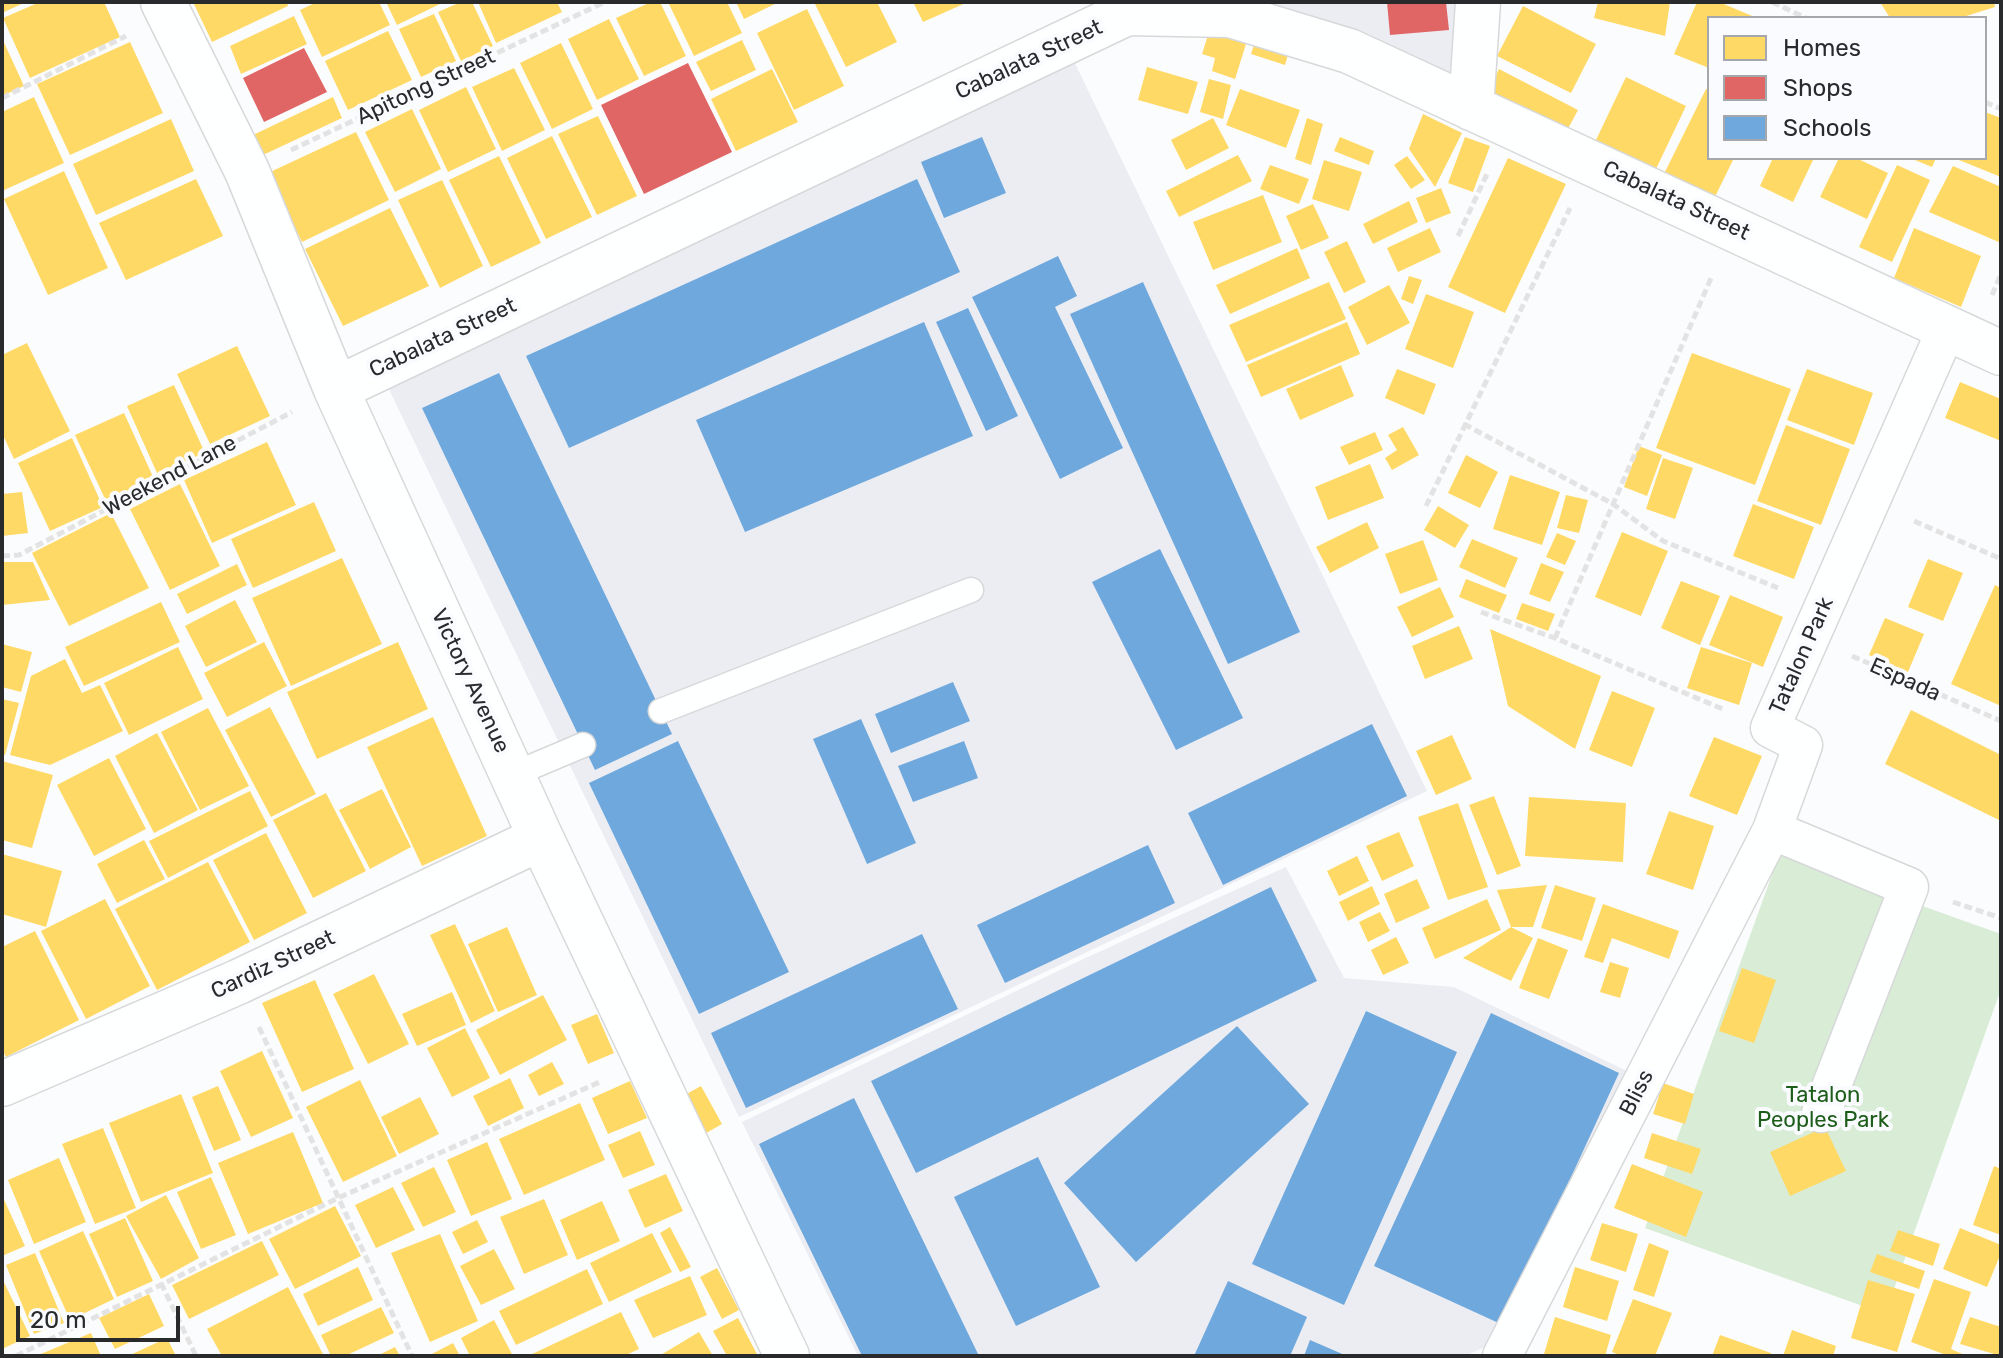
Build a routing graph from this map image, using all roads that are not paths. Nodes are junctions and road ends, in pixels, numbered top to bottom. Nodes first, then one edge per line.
1 (1478, 2) edge
2 (166, 8) edge
3 (1125, 8) edge
4 (1490, 116) junction
5 (1947, 328) junction
6 (2001, 353) edge
7 (336, 389) junction
8 (971, 590) dead end
9 (661, 711) dead end
10 (583, 745) dead end
11 (512, 775) junction
12 (1772, 830) junction
13 (541, 838) junction
14 (2, 1084) edge
15 (1821, 1113) dead end
16 (787, 1356) edge
17 (1502, 1356) edge

1 - 4 street
2 - 7 street, Victory Avenue
3 - 4 street, Cabalata Street
3 - 7 street, Cabalata Street
4 - 5 street, Cabalata Street
5 - 6 street, Cabalata Street
5 - 12 street, Tatalon Park
7 - 11 street, Victory Avenue
8 - 9 lane
10 - 11 lane
11 - 13 street, Victory Avenue
12 - 15 street
12 - 17 street, Bliss
13 - 14 street, Cardiz Street
13 - 16 street, Victory Avenue

